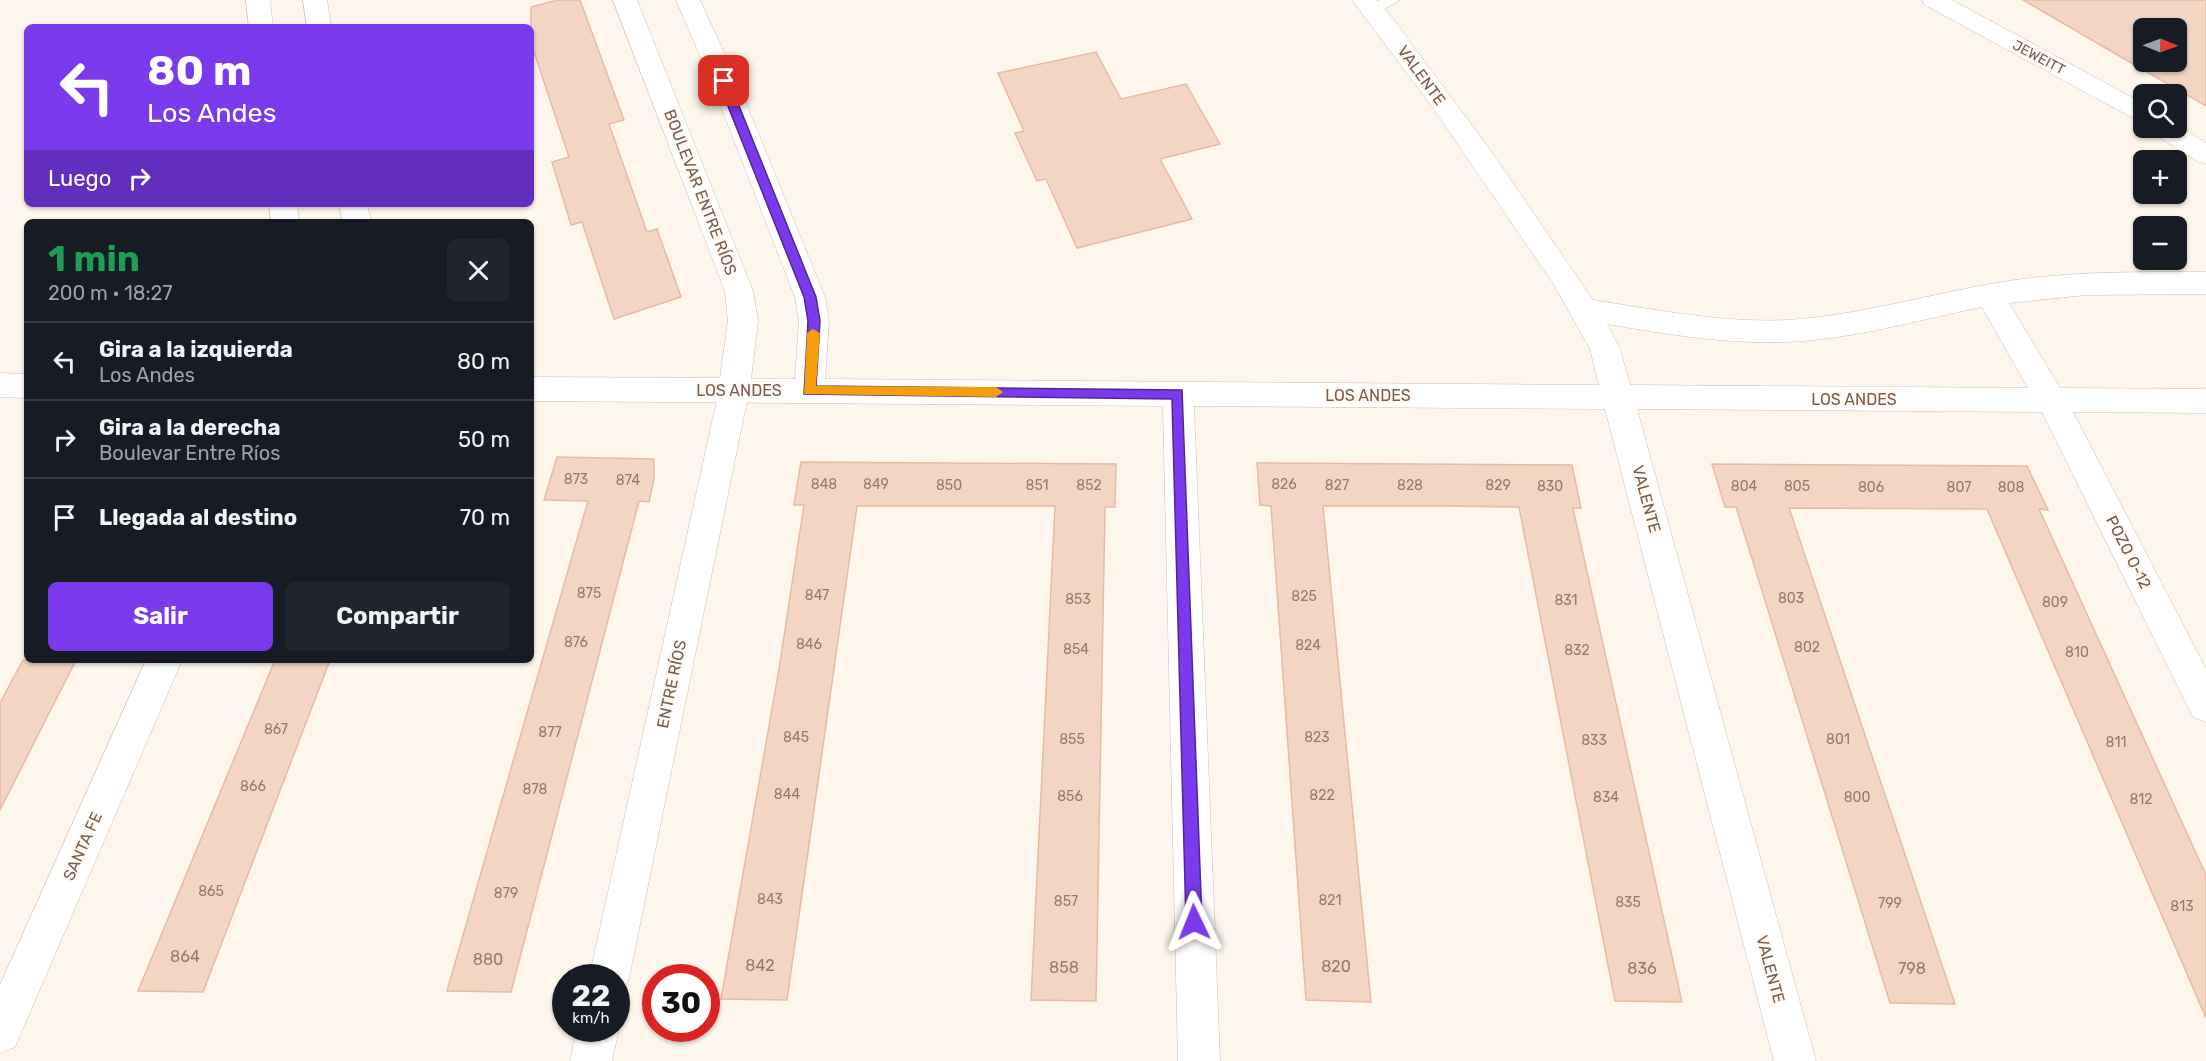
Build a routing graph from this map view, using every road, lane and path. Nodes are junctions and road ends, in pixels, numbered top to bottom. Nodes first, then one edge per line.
1 (258, 0) edge
2 (315, 0) edge
3 (625, 0) edge
4 (688, 0) edge
5 (1934, 0) edge
6 (1376, 3) edge
7 (261, 24) edge
8 (319, 24) edge
9 (2133, 110) edge
10 (2180, 138) edge
11 (2206, 154) edge
12 (2206, 283) edge
13 (1990, 296) junction
14 (1587, 310) junction
15 (0, 385) edge
16 (24, 386) edge
17 (534, 389) edge
18 (809, 390) junction
19 (734, 391) junction
20 (1178, 394) junction
21 (1620, 397) junction
22 (2051, 400) junction
23 (2206, 401) edge
24 (163, 663) edge
25 (2206, 705) edge
26 (612, 964) edge
27 (0, 1032) edge
28 (595, 1042) edge
29 (591, 1061) edge
30 (1199, 1061) edge
31 (1795, 1061) edge

1 - 7 street
2 - 8 street
3 - 19 street, BOULEVAR ENTRE RÍOS
4 - 18 street
5 - 9 street, JEWEITT
6 - 14 street, VALENTE
10 - 11 street
12 - 13 street
13 - 14 street
13 - 22 street, POZO O-12
14 - 21 street, VALENTE
15 - 16 street
17 - 19 street, LOS ANDES
18 - 19 street, LOS ANDES
18 - 20 street, LOS ANDES
19 - 26 street, ENTRE RÍOS
20 - 21 street, LOS ANDES
20 - 30 street
21 - 22 street, LOS ANDES
21 - 31 street, VALENTE
22 - 23 street, LOS ANDES
22 - 25 street, POZO O-12
24 - 27 street, SANTA FE
28 - 29 street

